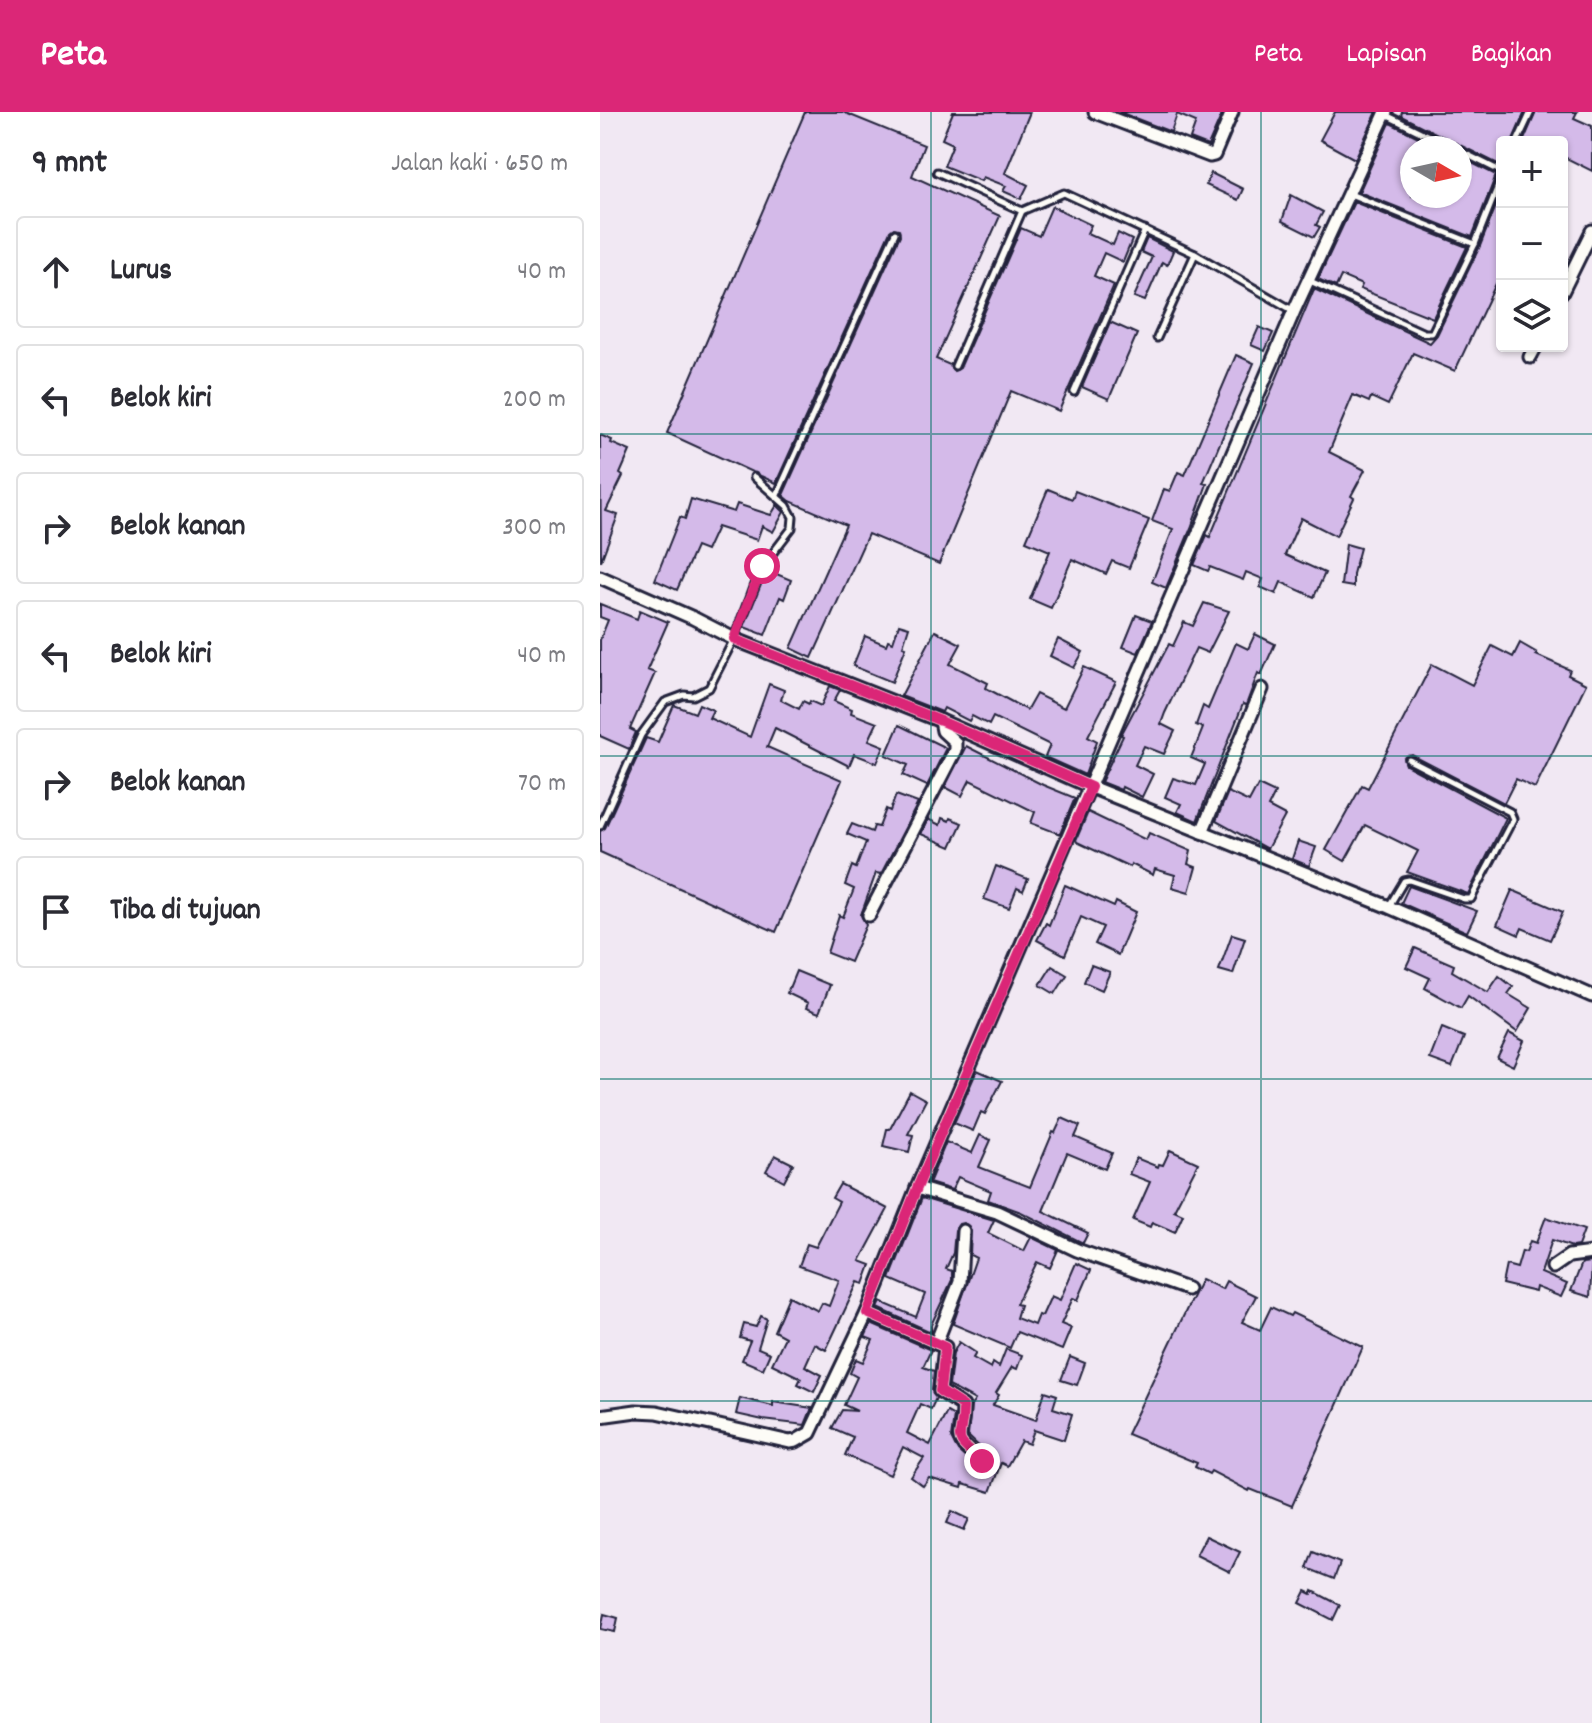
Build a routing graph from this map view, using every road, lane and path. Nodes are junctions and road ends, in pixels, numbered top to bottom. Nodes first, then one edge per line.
1 (1095, 112) edge
2 (1232, 112) edge
3 (1531, 112) edge
4 (1385, 113) edge
5 (1430, 136) edge
6 (1520, 136) edge
7 (1472, 158) edge
8 (1496, 171) edge
9 (937, 172) dead end
10 (1496, 190) edge
11 (1349, 194) junction
12 (1022, 211) junction
13 (1145, 230) junction
14 (1592, 231) edge
15 (895, 233) dead end
16 (1475, 244) junction
17 (1195, 254) junction
18 (1568, 280) edge
19 (1309, 281) junction
20 (1294, 311) junction
21 (1157, 338) dead end
22 (955, 366) dead end
23 (1074, 392) dead end
24 (754, 477) dead end
25 (777, 495) junction
26 (600, 577) edge
27 (734, 639) junction
28 (1262, 689) dead end
29 (941, 721) junction
30 (1409, 760) dead end
31 (1091, 787) junction
32 (600, 826) edge
33 (1202, 832) junction
34 (1389, 907) junction
35 (869, 915) dead end
36 (1592, 996) edge
37 (917, 1188) junction
38 (963, 1231) dead end
39 (1592, 1253) edge
40 (1553, 1267) dead end
41 (1187, 1289) dead end
42 (867, 1313) junction
43 (936, 1343) junction
44 (600, 1416) edge
45 (982, 1461) dead end

1 - 2 street
3 - 6 lane
4 - 5 lane
4 - 11 street
7 - 8 lane
9 - 12 lane
10 - 16 lane
11 - 16 lane
11 - 19 street
12 - 13 lane
12 - 22 lane
13 - 17 lane
13 - 23 lane
14 - 18 street
15 - 25 lane
16 - 19 lane
17 - 20 lane
17 - 21 lane
19 - 20 street
20 - 31 street
24 - 25 lane
25 - 27 lane
26 - 27 street
27 - 29 street
27 - 32 lane
28 - 33 street
29 - 31 street
29 - 35 street
30 - 34 lane
31 - 33 street
31 - 37 street
33 - 34 street
34 - 36 street
37 - 41 street
37 - 42 street
38 - 43 street
39 - 40 street
42 - 43 street
42 - 44 street
43 - 45 street

